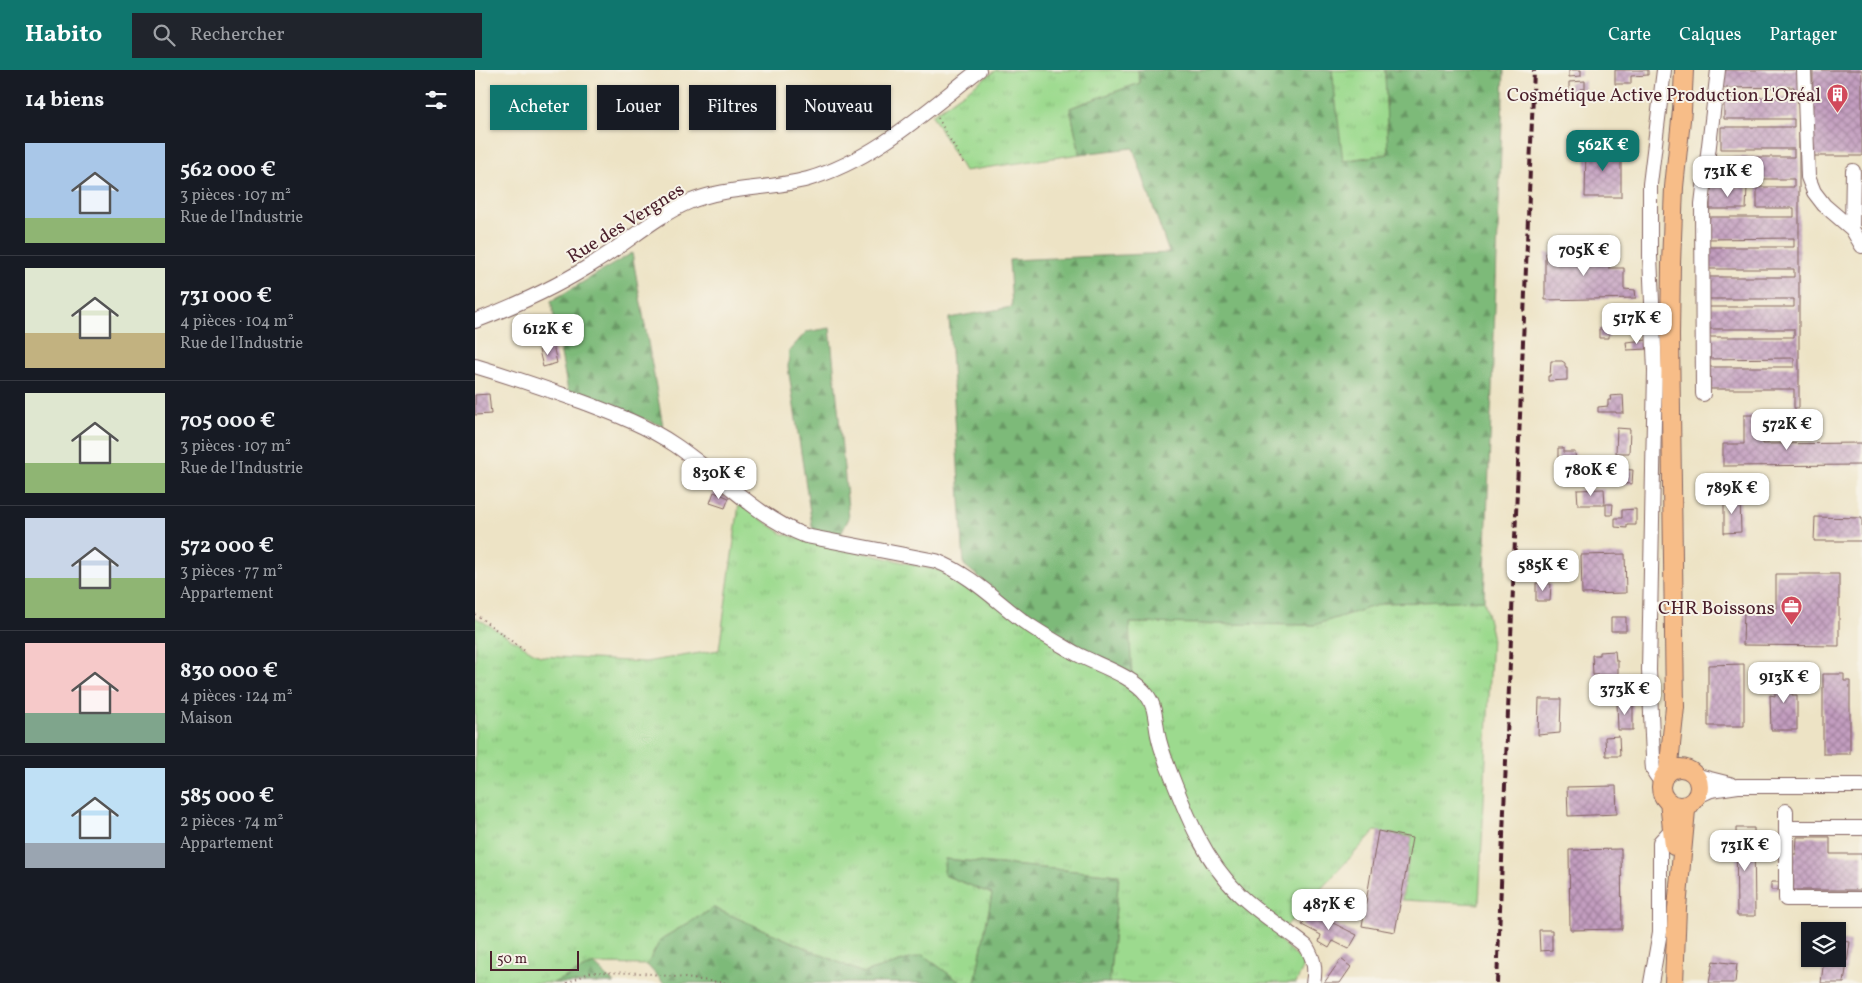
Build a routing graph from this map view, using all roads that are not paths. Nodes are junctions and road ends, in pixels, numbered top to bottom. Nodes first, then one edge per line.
1 (979, 70) edge
2 (1664, 70) edge
3 (1684, 70) edge
4 (1688, 70) edge
5 (1718, 70) edge
6 (1804, 70) edge
7 (1682, 110) junction
8 (1853, 171) dead end
9 (1852, 229) junction
10 (1862, 246) edge
11 (475, 321) edge
12 (475, 366) edge
13 (1703, 394) dead end
14 (1675, 707) junction
15 (1692, 773) junction
16 (1665, 777) junction
17 (1738, 786) junction
18 (1862, 786) edge
19 (1694, 800) junction
20 (1669, 802) junction
21 (1786, 810) dead end
22 (1673, 828) junction
23 (1786, 828) junction
24 (1862, 828) edge
25 (1862, 899) edge
26 (1677, 908) junction
27 (1313, 983) edge
28 (1651, 983) edge
29 (1673, 983) edge

1 - 11 street, Rue des Vergnes
2 - 16 street
3 - 7 main road
4 - 7 main road
5 - 13 street
6 - 9 street
7 - 14 main road
8 - 9 street
9 - 10 street
12 - 27 street
14 - 15 main road
14 - 16 main road
15 - 16 main road
15 - 17 street
15 - 19 main road
16 - 20 main road
17 - 18 street
17 - 19 street
19 - 20 main road
19 - 26 main road
20 - 22 main road
21 - 23 street
22 - 26 main road
22 - 28 street
23 - 24 street
23 - 25 street
26 - 29 main road

